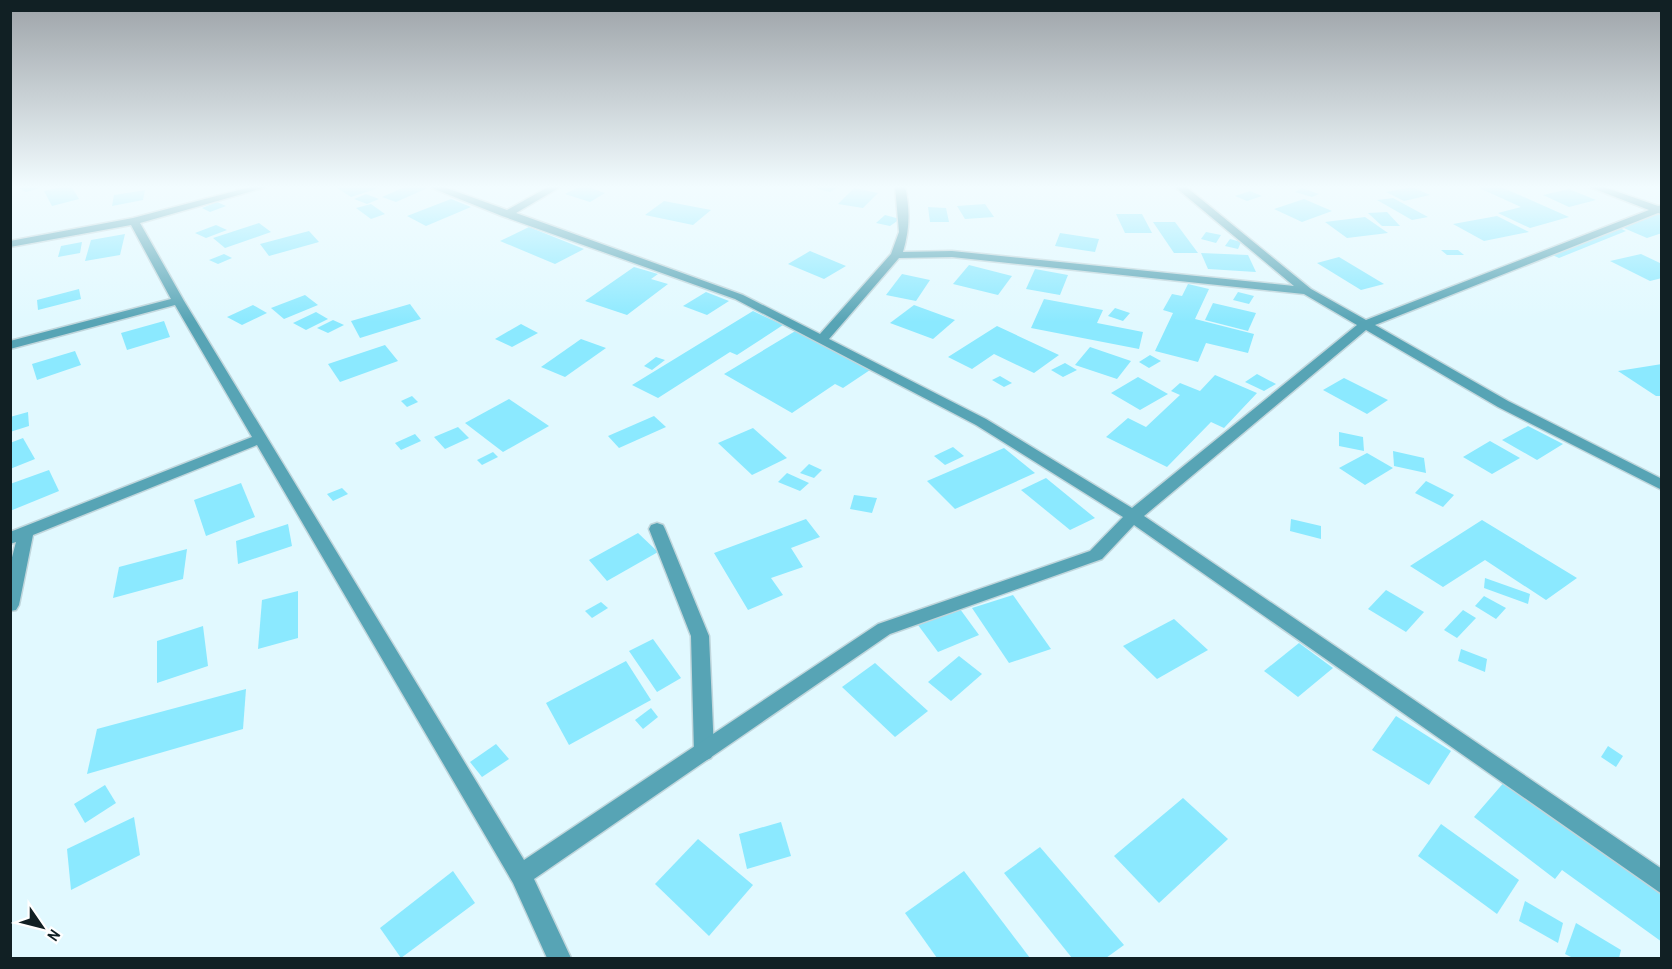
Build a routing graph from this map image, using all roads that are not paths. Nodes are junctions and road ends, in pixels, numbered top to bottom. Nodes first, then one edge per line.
1 (79, 231) edge
2 (140, 231) edge
3 (554, 231) edge
4 (903, 231) edge
5 (1238, 231) edge
6 (1605, 231) edge
7 (10, 244) edge
8 (896, 255) junction
9 (1307, 291) junction
10 (178, 302) junction
11 (1366, 324) junction
12 (822, 339) junction
13 (10, 345) edge
14 (260, 439) junction
15 (1662, 485) edge
16 (1133, 516) junction
17 (657, 529) dead end
18 (18, 535) edge
19 (10, 605) edge
20 (704, 752) junction
21 (521, 875) junction
22 (1662, 883) edge
23 (559, 958) edge

1 - 7 street
2 - 10 street
3 - 12 street
4 - 8 street
5 - 9 street
6 - 11 street
8 - 9 street
8 - 12 street
9 - 11 street
10 - 13 street
10 - 14 street
11 - 15 street
11 - 16 street
12 - 16 street
14 - 18 street
14 - 21 street
16 - 20 street
16 - 22 street
17 - 20 street
18 - 19 street
20 - 21 street
21 - 23 street

